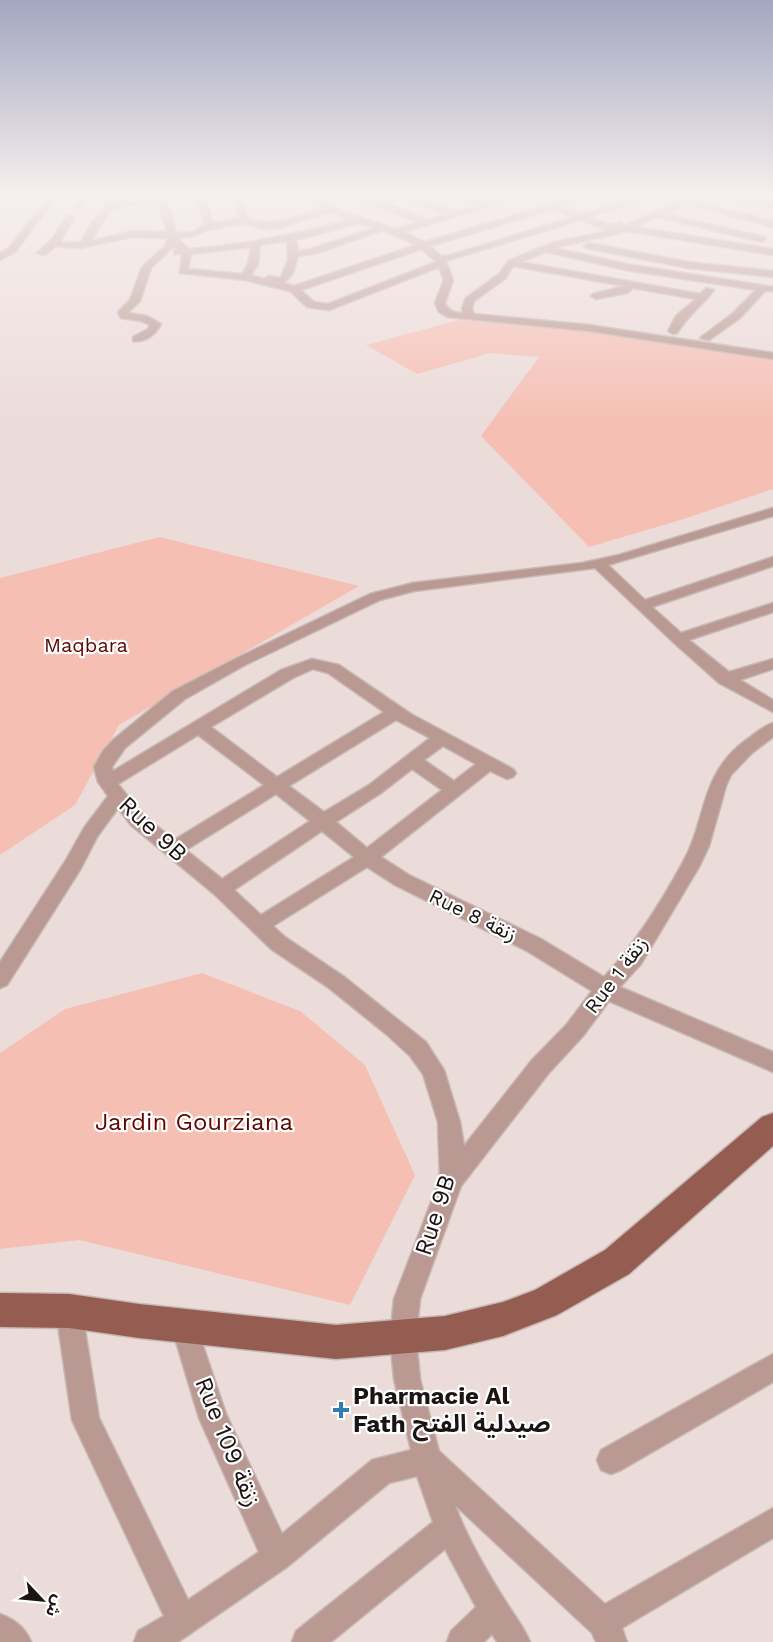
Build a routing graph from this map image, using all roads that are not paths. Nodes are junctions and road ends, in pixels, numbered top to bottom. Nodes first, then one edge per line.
1 (145, 271) edge
2 (183, 271) edge
3 (249, 271) edge
4 (290, 271) edge
5 (348, 271) edge
6 (417, 271) edge
7 (444, 271) edge
8 (505, 271) edge
9 (562, 271) edge
10 (645, 271) edge
11 (668, 271) edge
12 (695, 271) edge
13 (214, 272) joint
14 (202, 273) junction
15 (773, 274) edge
16 (246, 275) junction
17 (712, 282) junction
18 (773, 282) edge
19 (631, 285) junction
20 (729, 288) dead end
21 (294, 289) junction
22 (765, 291) edge
23 (596, 296) dead end
24 (773, 297) edge
25 (456, 298) junction
26 (461, 318) junction
27 (673, 331) dead end
28 (705, 338) dead end
29 (137, 339) dead end
30 (771, 352) edge
31 (773, 513) edge
32 (773, 561) edge
33 (598, 564) junction
34 (643, 605) junction
35 (773, 607) edge
36 (678, 639) junction
37 (773, 664) edge
38 (725, 679) junction
39 (773, 707) edge
40 (396, 712) junction
41 (198, 726) junction
42 (773, 729) edge
43 (440, 739) junction
44 (413, 761) junction
45 (488, 764) junction
46 (507, 773) dead end
47 (109, 783) junction
48 (277, 787) junction
49 (456, 790) junction
50 (323, 821) junction
51 (172, 850) junction
52 (367, 858) junction
53 (221, 889) junction
54 (258, 926) junction
55 (0, 979) edge
56 (606, 989) junction
57 (773, 1062) edge
58 (773, 1127) edge
59 (452, 1179) junction
60 (0, 1310) edge
61 (69, 1311) junction
62 (184, 1325) junction
63 (403, 1338) junction
64 (773, 1367) edge
65 (428, 1460) junction
66 (611, 1460) dead end
67 (773, 1522) edge
68 (449, 1527) junction
69 (277, 1557) junction
70 (494, 1611) junction
71 (183, 1622) junction
72 (0, 1629) edge
73 (607, 1632) edge
74 (16, 1642) edge
75 (149, 1642) edge
76 (307, 1642) edge
77 (462, 1642) edge
78 (515, 1642) edge

1 - 29 street
2 - 14 street
3 - 16 street
4 - 16 street
5 - 21 street
6 - 21 street
7 - 25 street
8 - 25 street
9 - 19 street
10 - 17 street
11 - 17 street
12 - 17 street
13 - 14 street
13 - 16 street
14 - 21 street
15 - 17 street
17 - 18 street
17 - 19 street
17 - 22 street
17 - 27 street
19 - 23 street
20 - 22 street
22 - 24 street
22 - 28 street
25 - 26 street
25 - 26 street
26 - 30 street
31 - 33 street
32 - 34 street
33 - 34 street
33 - 47 street
34 - 36 street
35 - 36 street
36 - 38 street
37 - 38 street
38 - 39 street
40 - 41 street
40 - 43 street
40 - 48 street
41 - 47 street
41 - 48 street, Rue 8 زنقة
42 - 56 street, Rue 1 زنقة
43 - 44 street
43 - 45 street
44 - 49 street
44 - 50 street
45 - 46 street
45 - 49 street
47 - 51 street, Rue 9B
47 - 55 street
48 - 50 street, Rue 8 زنقة
48 - 51 street
49 - 52 street
50 - 52 street, Rue 8 زنقة
50 - 53 street
51 - 53 street, Rue 9B
52 - 54 street
52 - 56 street, Rue 8 زنقة
53 - 54 street, Rue 9B
54 - 59 street, Rue 9B
56 - 57 street, Rue 8 زنقة
56 - 59 street, Rue 1 زنقة
58 - 63 main road
59 - 63 street, Rue 9B
60 - 61 main road
61 - 62 main road
61 - 71 street
62 - 63 main road
62 - 69 street, Rue 109 زنقة
63 - 65 street, Rue 9B
64 - 66 street
65 - 68 street, Rue 9B
65 - 69 street
65 - 73 street
67 - 73 street
68 - 70 street, Rue 9B
68 - 76 street
69 - 71 street
70 - 77 street
70 - 78 street, Rue 9B
71 - 75 street
72 - 74 street

